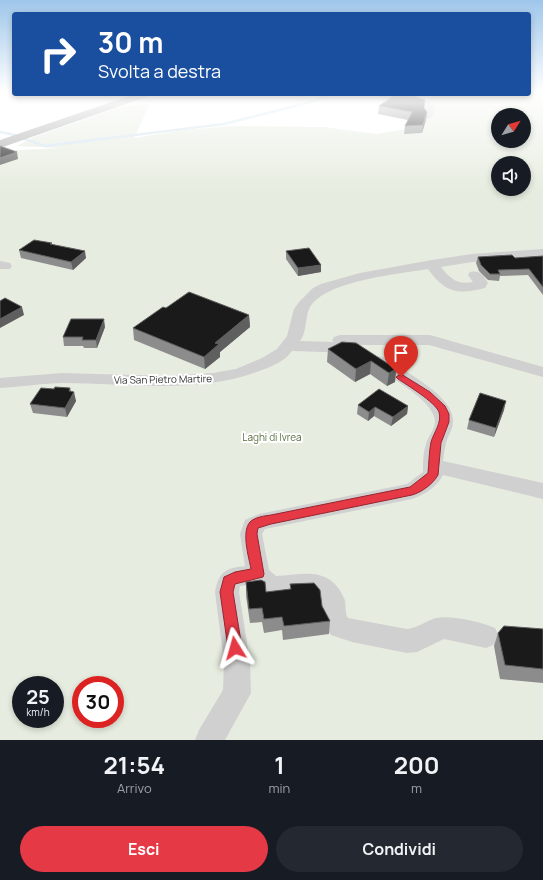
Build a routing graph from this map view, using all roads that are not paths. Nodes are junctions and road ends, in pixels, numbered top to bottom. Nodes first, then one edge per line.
1 (56, 126) edge
2 (1, 145) edge
3 (543, 253) edge
4 (432, 264) junction
5 (475, 275) dead end
6 (290, 344) junction
7 (543, 372) edge
8 (0, 383) edge
9 (433, 466) junction
10 (543, 491) edge
11 (258, 574) junction
12 (486, 636) dead end
13 (209, 740) edge

1 - 2 main road
3 - 4 street
4 - 5 street
4 - 6 street
6 - 7 street
6 - 8 street, Via San Pietro Martire
6 - 9 street
9 - 10 street
9 - 11 street
11 - 12 street
11 - 13 street

